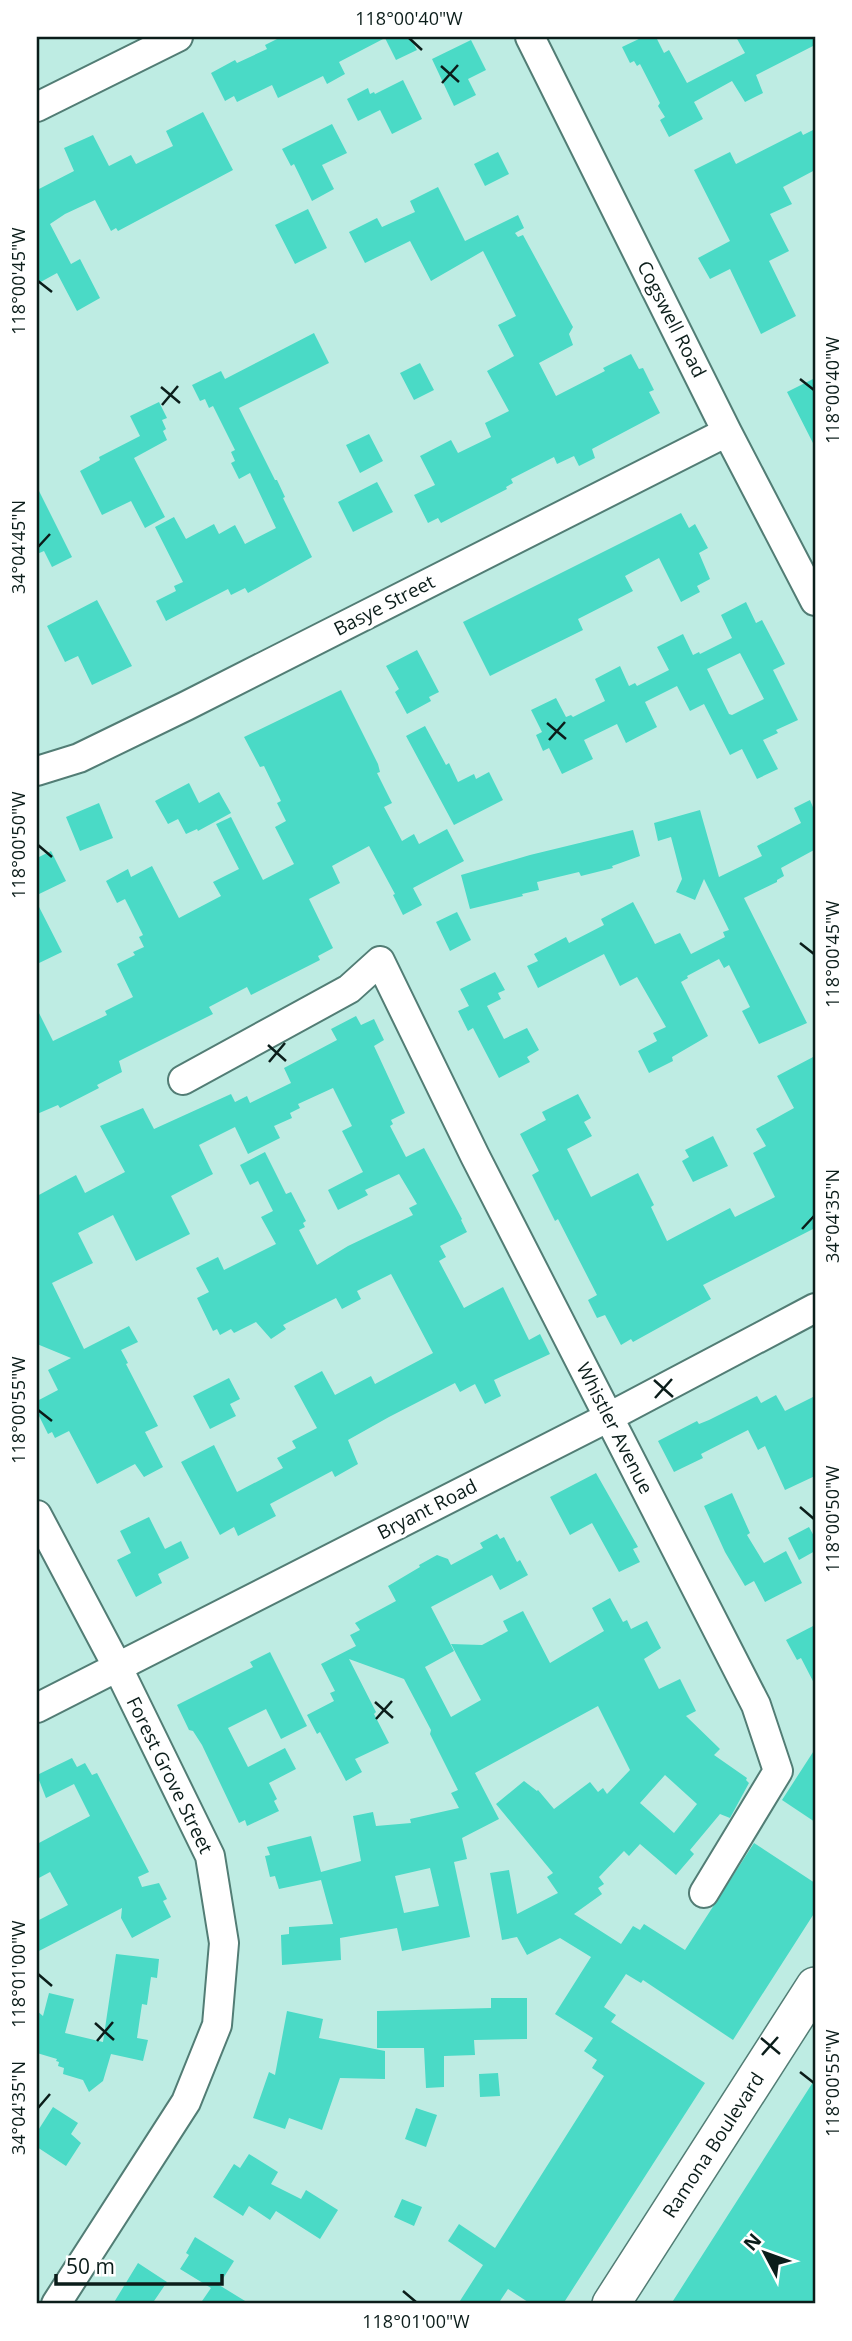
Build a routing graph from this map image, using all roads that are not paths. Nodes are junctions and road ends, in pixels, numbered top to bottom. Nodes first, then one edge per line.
1 (178, 37) edge
2 (530, 37) edge
3 (37, 107) edge
4 (727, 432) junction
5 (815, 601) edge
6 (37, 771) edge
7 (183, 1080) dead end
8 (815, 1308) edge
9 (609, 1417) junction
10 (37, 1515) edge
11 (117, 1666) junction
12 (37, 1708) edge
13 (704, 1893) dead end
14 (815, 1986) edge
15 (56, 2304) edge
16 (611, 2304) edge

1 - 3 street
2 - 4 street, Cogswell Road
4 - 5 street, Cogswell Road
4 - 6 street, Basye Street
7 - 9 street, Whistler Avenue
8 - 9 street, Bryant Road
9 - 11 street, Bryant Road
9 - 13 street, Whistler Avenue
10 - 11 street, Forest Grove Street
11 - 12 street, Bryant Road
11 - 15 street, Forest Grove Street
14 - 16 main road, Ramona Boulevard

